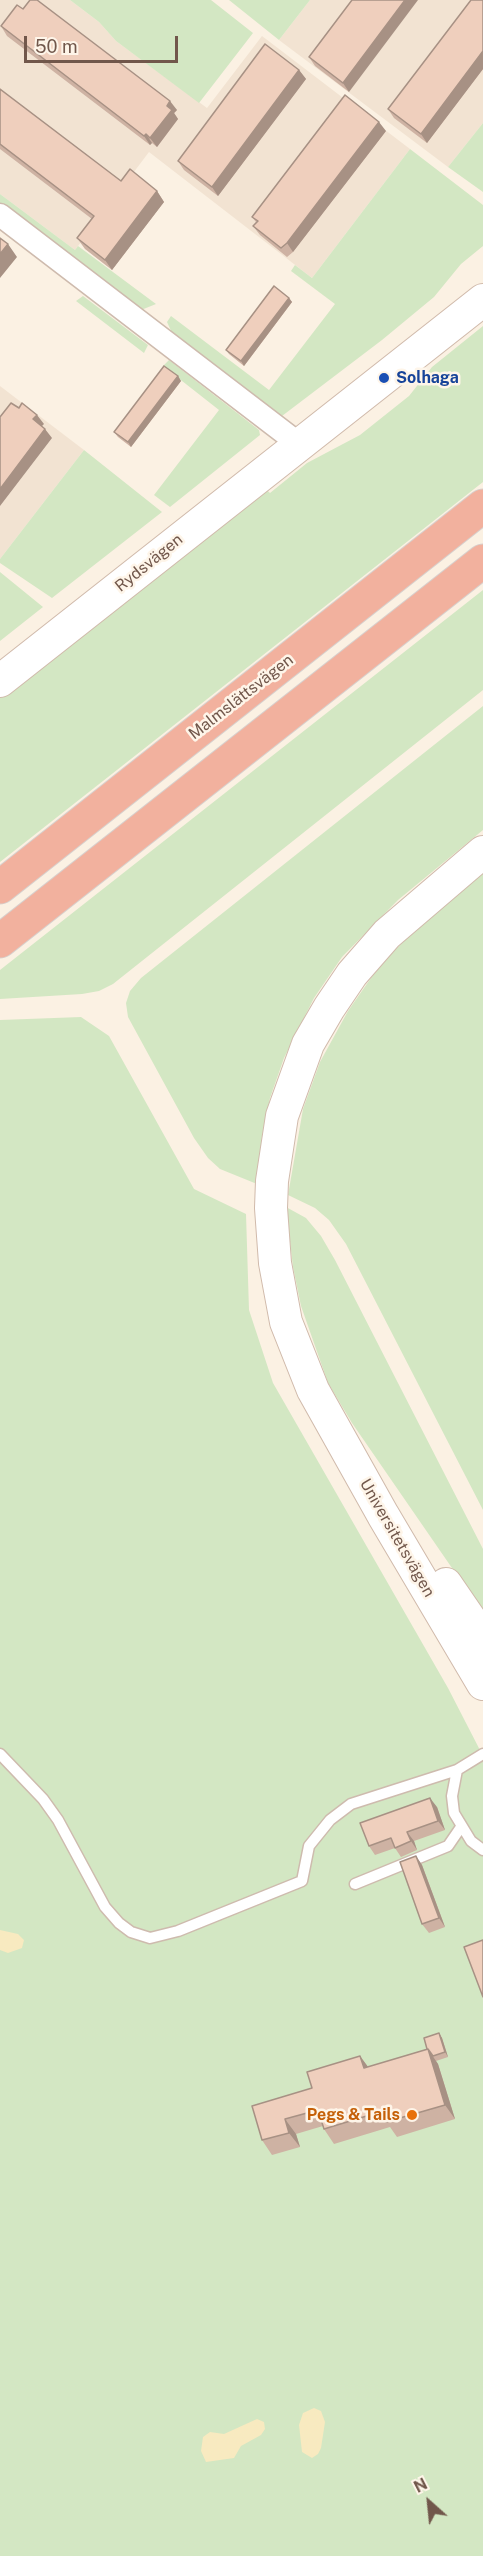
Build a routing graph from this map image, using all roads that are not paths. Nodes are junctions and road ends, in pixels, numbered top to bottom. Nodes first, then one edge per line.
1 (0, 215) edge
2 (483, 300) edge
3 (298, 444) junction
4 (483, 506) edge
5 (483, 561) edge
6 (0, 681) edge
7 (483, 852) edge
8 (0, 887) edge
9 (0, 941) edge
10 (313, 1390) junction
11 (483, 1638) edge
12 (483, 1684) edge
13 (0, 1754) edge
14 (483, 1754) edge
15 (456, 1770) junction
16 (461, 1827) junction
17 (483, 1850) edge
18 (356, 1884) dead end

1 - 3 street
2 - 3 main road, Rydsvägen
3 - 6 main road, Rydsvägen
4 - 8 highway, Malmslättsvägen
5 - 9 highway
7 - 10 main road, Universitetsvägen
10 - 11 main road, Universitetsvägen
10 - 12 main road, Universitetsvägen
13 - 15 lane
14 - 15 lane
15 - 16 lane
16 - 17 lane
16 - 18 lane

